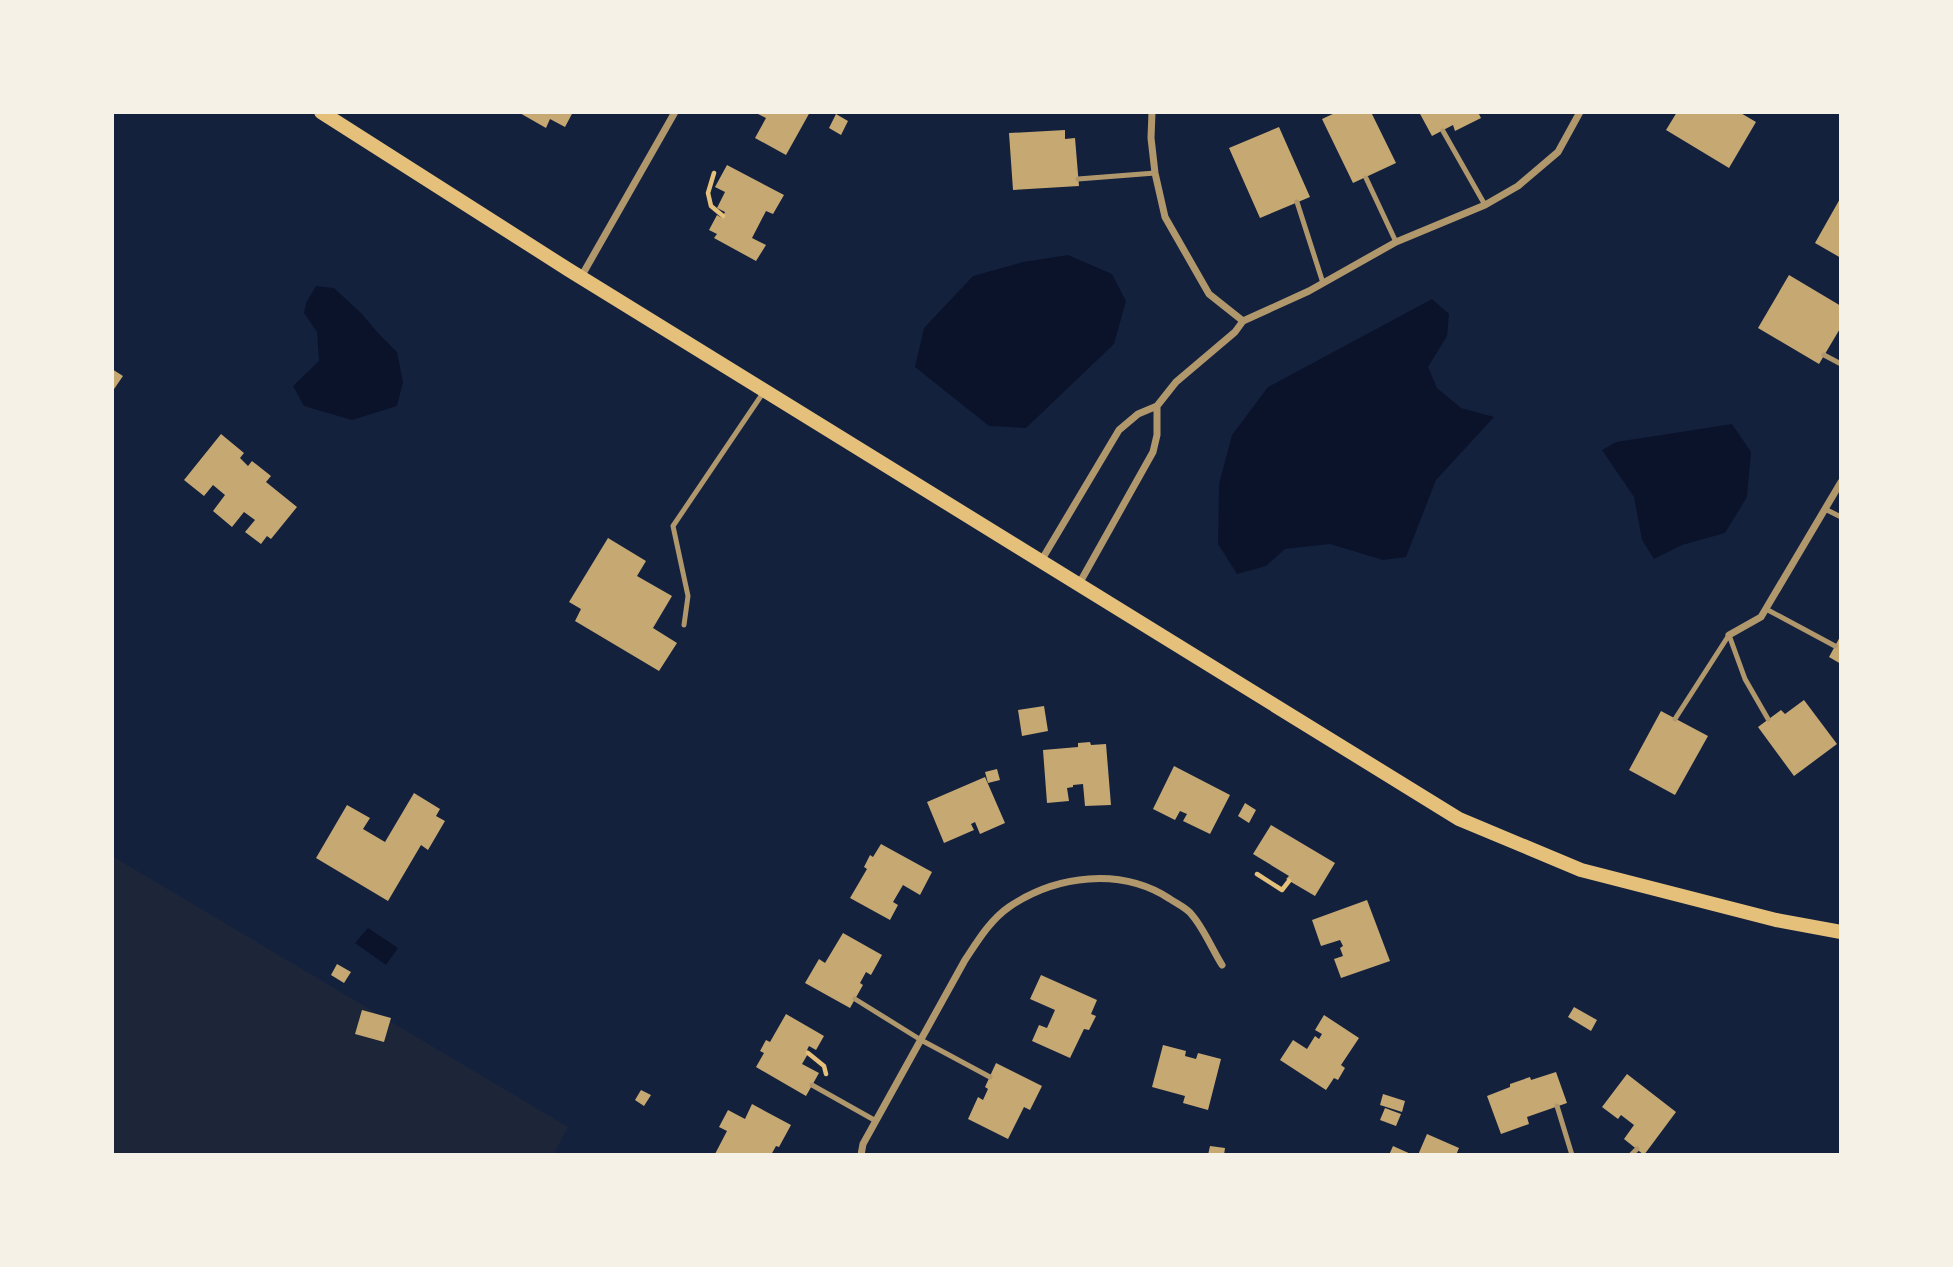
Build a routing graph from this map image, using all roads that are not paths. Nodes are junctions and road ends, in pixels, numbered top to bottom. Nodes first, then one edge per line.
1 (321, 112) edge
2 (675, 112) edge
3 (1152, 112) edge
4 (1580, 112) edge
5 (1443, 131) dead end
6 (1155, 173) junction
7 (1366, 178) dead end
8 (1078, 179) dead end
9 (1297, 202) dead end
10 (1485, 205) junction
11 (1396, 242) junction
12 (581, 277) junction
13 (1323, 283) junction
14 (1243, 321) junction
15 (1824, 355) dead end
16 (1841, 364) edge
17 (765, 391) junction
18 (1157, 406) junction
19 (1841, 482) edge
20 (1825, 509) junction
21 (1841, 517) edge
22 (1041, 561) junction
23 (1079, 584) junction
24 (1766, 609) junction
25 (684, 625) dead end
26 (1729, 635) junction
27 (1835, 646) dead end
28 (1675, 719) dead end
29 (1768, 719) dead end
30 (1841, 932) edge
31 (1222, 965) dead end
32 (855, 999) dead end
33 (921, 1040) junction
34 (990, 1077) dead end
35 (812, 1085) dead end
36 (1557, 1106) dead end
37 (876, 1121) junction
38 (1637, 1149) dead end
39 (861, 1155) edge
40 (1572, 1155) edge
41 (1631, 1155) edge

1 - 12 main road
2 - 12 street
3 - 6 street
4 - 10 street
5 - 10 lane
6 - 8 lane
6 - 14 street
7 - 11 lane
9 - 13 lane
10 - 11 street
11 - 13 street
12 - 17 main road
13 - 14 street
14 - 18 street
15 - 16 lane
17 - 22 main road
17 - 25 lane
18 - 22 street
18 - 23 street
19 - 20 street
20 - 21 lane
20 - 24 street
22 - 23 main road
23 - 30 main road
24 - 26 street
24 - 27 lane
26 - 28 lane
26 - 29 lane
31 - 33 street
32 - 33 lane
33 - 34 lane
33 - 37 street
35 - 37 lane
36 - 40 lane
37 - 39 street
38 - 41 lane

